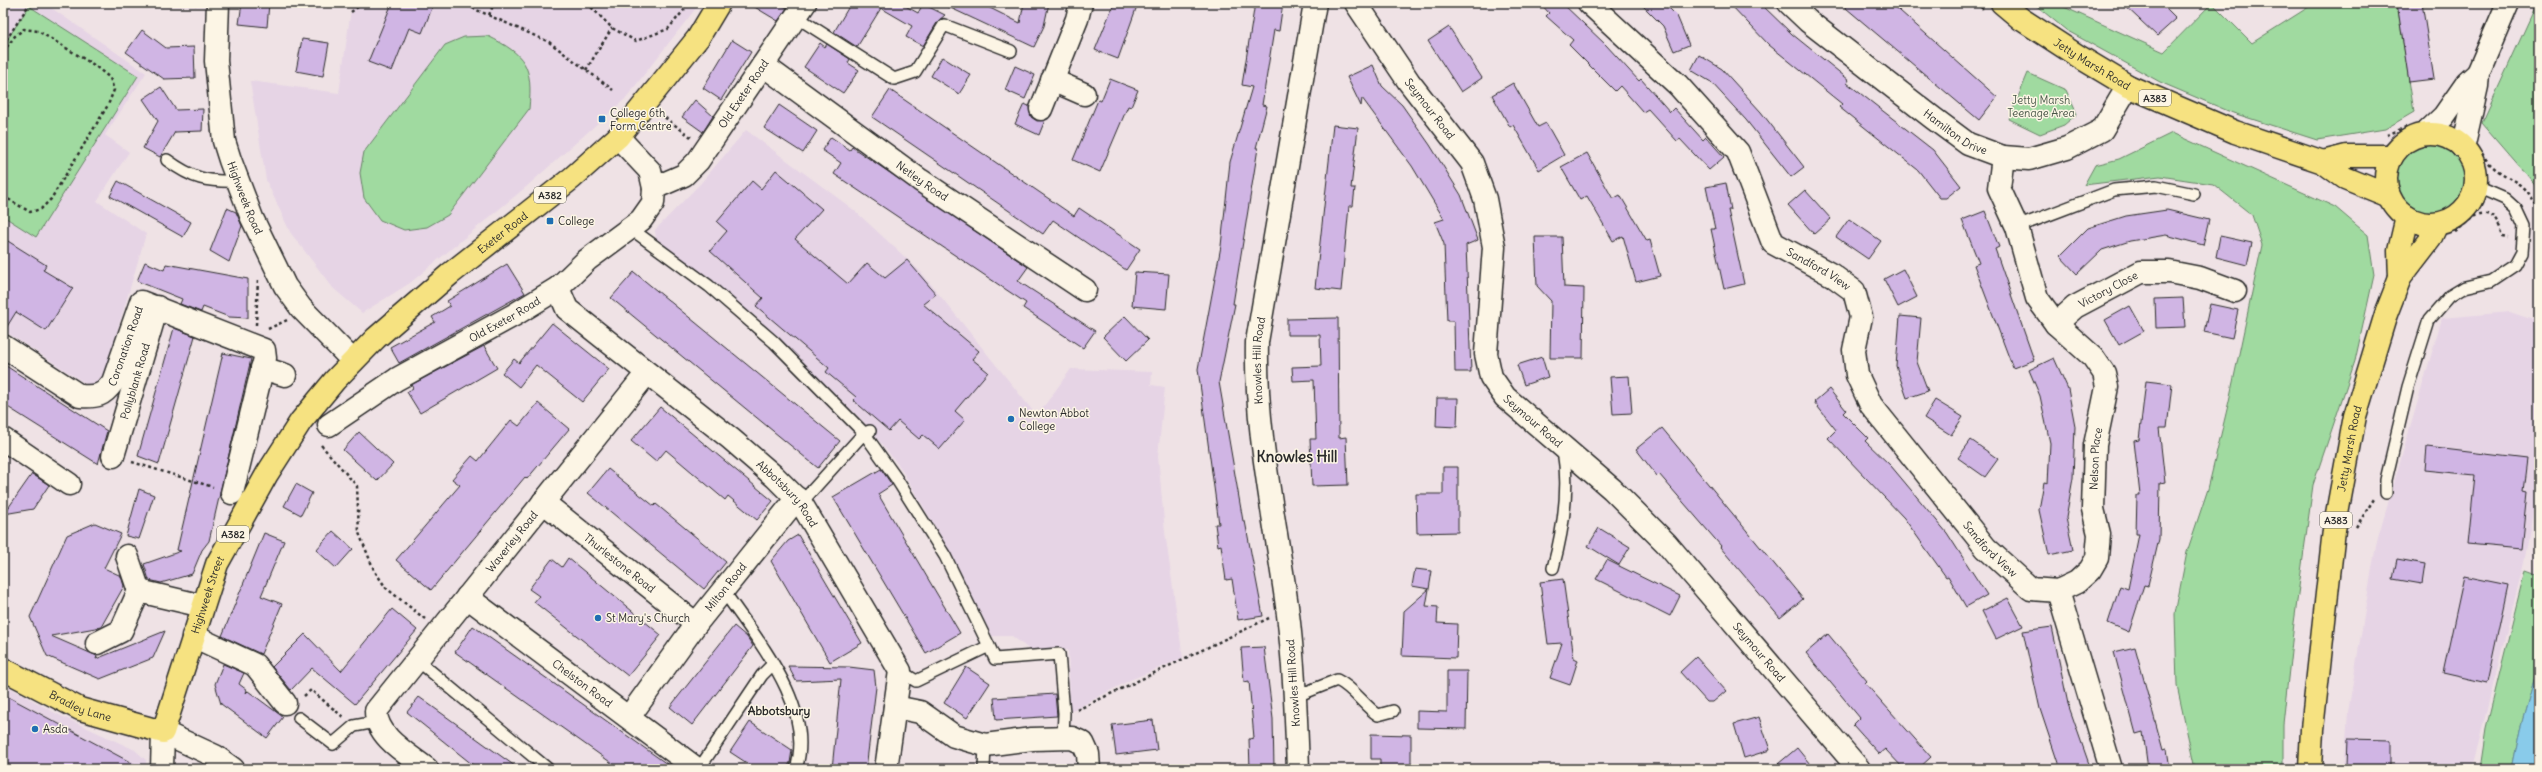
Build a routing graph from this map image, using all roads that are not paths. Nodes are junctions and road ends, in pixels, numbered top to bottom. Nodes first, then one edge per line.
1 (218, 3) edge
2 (719, 3) edge
3 (1315, 3) edge
4 (1356, 3) edge
5 (1589, 3) edge
6 (1789, 3) edge
7 (2002, 3) edge
8 (2508, 3) edge
9 (800, 10) edge
10 (1079, 11) edge
11 (1011, 51) dead end
12 (764, 65) junction
13 (2478, 73) junction
14 (1052, 80) junction
15 (2128, 86) junction
16 (1084, 94) dead end
17 (1041, 110) dead end
18 (2416, 130) junction
19 (618, 137) junction
20 (2471, 148) junction
21 (2003, 156) junction
22 (2392, 156) junction
23 (167, 160) dead end
24 (2323, 162) junction
25 (238, 181) junction
26 (2475, 186) junction
27 (654, 188) junction
28 (2194, 194) dead end
29 (2389, 196) junction
30 (2407, 217) junction
31 (2437, 224) junction
32 (2017, 227) junction
33 (630, 228) junction
34 (2400, 278) junction
35 (558, 288) junction
36 (1085, 290) dead end
37 (2236, 291) dead end
38 (157, 306) junction
39 (2056, 324) junction
40 (3, 346) edge
41 (352, 361) junction
42 (262, 368) junction
43 (647, 373) junction
44 (285, 375) dead end
45 (329, 425) dead end
46 (868, 432) junction
47 (3, 439) edge
48 (1563, 446) junction
49 (114, 456) road end
50 (69, 484) dead end
51 (232, 492) road end
52 (2386, 493) dead end
53 (799, 500) junction
54 (543, 502) junction
55 (127, 556) dead end
56 (1553, 568) dead end
57 (722, 590) junction
58 (139, 591) junction
59 (2058, 591) junction
60 (467, 597) junction
61 (203, 606) junction
62 (696, 624) junction
63 (193, 636) junction
64 (97, 643) dead end
65 (990, 646) junction
66 (416, 659) junction
67 (773, 664) junction
68 (3, 669) edge
69 (900, 671) junction
70 (1294, 697) junction
71 (895, 707) junction
72 (292, 711) joint
73 (1393, 711) dead end
74 (376, 716) junction
75 (629, 717) junction
76 (163, 732) junction
77 (1067, 738) junction
78 (985, 745) junction
79 (162, 769) edge
80 (233, 769) edge
81 (427, 769) edge
82 (548, 769) edge
83 (698, 769) edge
84 (796, 769) edge
85 (886, 769) edge
86 (984, 769) edge
87 (1090, 769) edge
88 (1298, 769) edge
89 (1859, 769) edge
90 (2111, 769) edge
91 (2310, 769) edge

1 - 25 street, Highweek Road
2 - 19 main road, Exeter Road / A382
3 - 70 street, Knowles Hill Road
4 - 48 street, Seymour Road
5 - 59 street, Sandford View
6 - 21 street, Hamilton Drive
7 - 15 main road, Jetty Marsh Road / A383
8 - 13 street
9 - 11 lane
9 - 12 street, Old Exeter Road
10 - 14 street
12 - 27 street, Old Exeter Road
12 - 36 street, Netley Road
13 - 18 street
13 - 20 street
14 - 16 street
14 - 17 street
15 - 21 street, Hamilton Drive
15 - 24 main road, Jetty Marsh Road / A383
18 - 20 main road
18 - 22 main road
19 - 27 street, Old Exeter Road
19 - 41 main road, Exeter Road / A382
20 - 26 main road
21 - 32 street, Nelson Place
22 - 24 main road
22 - 29 main road
23 - 25 lane
24 - 29 main road, Jetty Marsh Road / A383
25 - 41 street, Highweek Road
26 - 31 main road
26 - 52 lane
27 - 33 street, Old Exeter Road
28 - 32 lane
29 - 30 main road
30 - 31 main road
30 - 34 main road, Jetty Marsh Road / A383
31 - 34 main road, Jetty Marsh Road / A383
32 - 39 street, Nelson Place
33 - 35 street, Old Exeter Road
33 - 46 lane
34 - 91 main road, Jetty Marsh Road / A383
35 - 43 street, Abbotsbury Road
35 - 45 street, Old Exeter Road
37 - 39 street, Victory Close
38 - 40 street, Coronation Road
38 - 42 street, Coronation Road
38 - 49 street, Pollyblank Road
39 - 59 street, Nelson Place
41 - 61 main road, Highweek Street / A382
42 - 44 street
42 - 51 street
43 - 53 street, Abbotsbury Road
43 - 54 street, Waverley Road
46 - 53 lane
46 - 65 lane
47 - 50 street
48 - 56 lane
48 - 89 street, Seymour Road
53 - 57 street, Milton Road
53 - 69 street, Abbotsbury Road
54 - 60 street, Waverley Road
54 - 62 street, Thurlestone Road
55 - 58 street
57 - 62 street, Milton Road
57 - 67 lane
58 - 61 street
58 - 64 street
59 - 90 street
60 - 66 street, Waverley Road
60 - 75 street, Chelston Road
61 - 63 main road, Highweek Street / A382
62 - 75 street, Milton Road
63 - 72 street
63 - 76 main road, Highweek Street / A382
65 - 69 lane
65 - 77 lane
66 - 74 street, Waverley Road
66 - 82 lane
67 - 83 lane
67 - 84 lane
68 - 76 main road, Bradley Lane
69 - 71 street
70 - 73 lane
70 - 88 street, Knowles Hill Road
71 - 78 street
71 - 85 street
72 - 74 lane
74 - 81 street
75 - 83 street, Chelston Road
76 - 79 street, Highweek Street
76 - 80 street
77 - 78 street
77 - 87 street
78 - 86 lane

